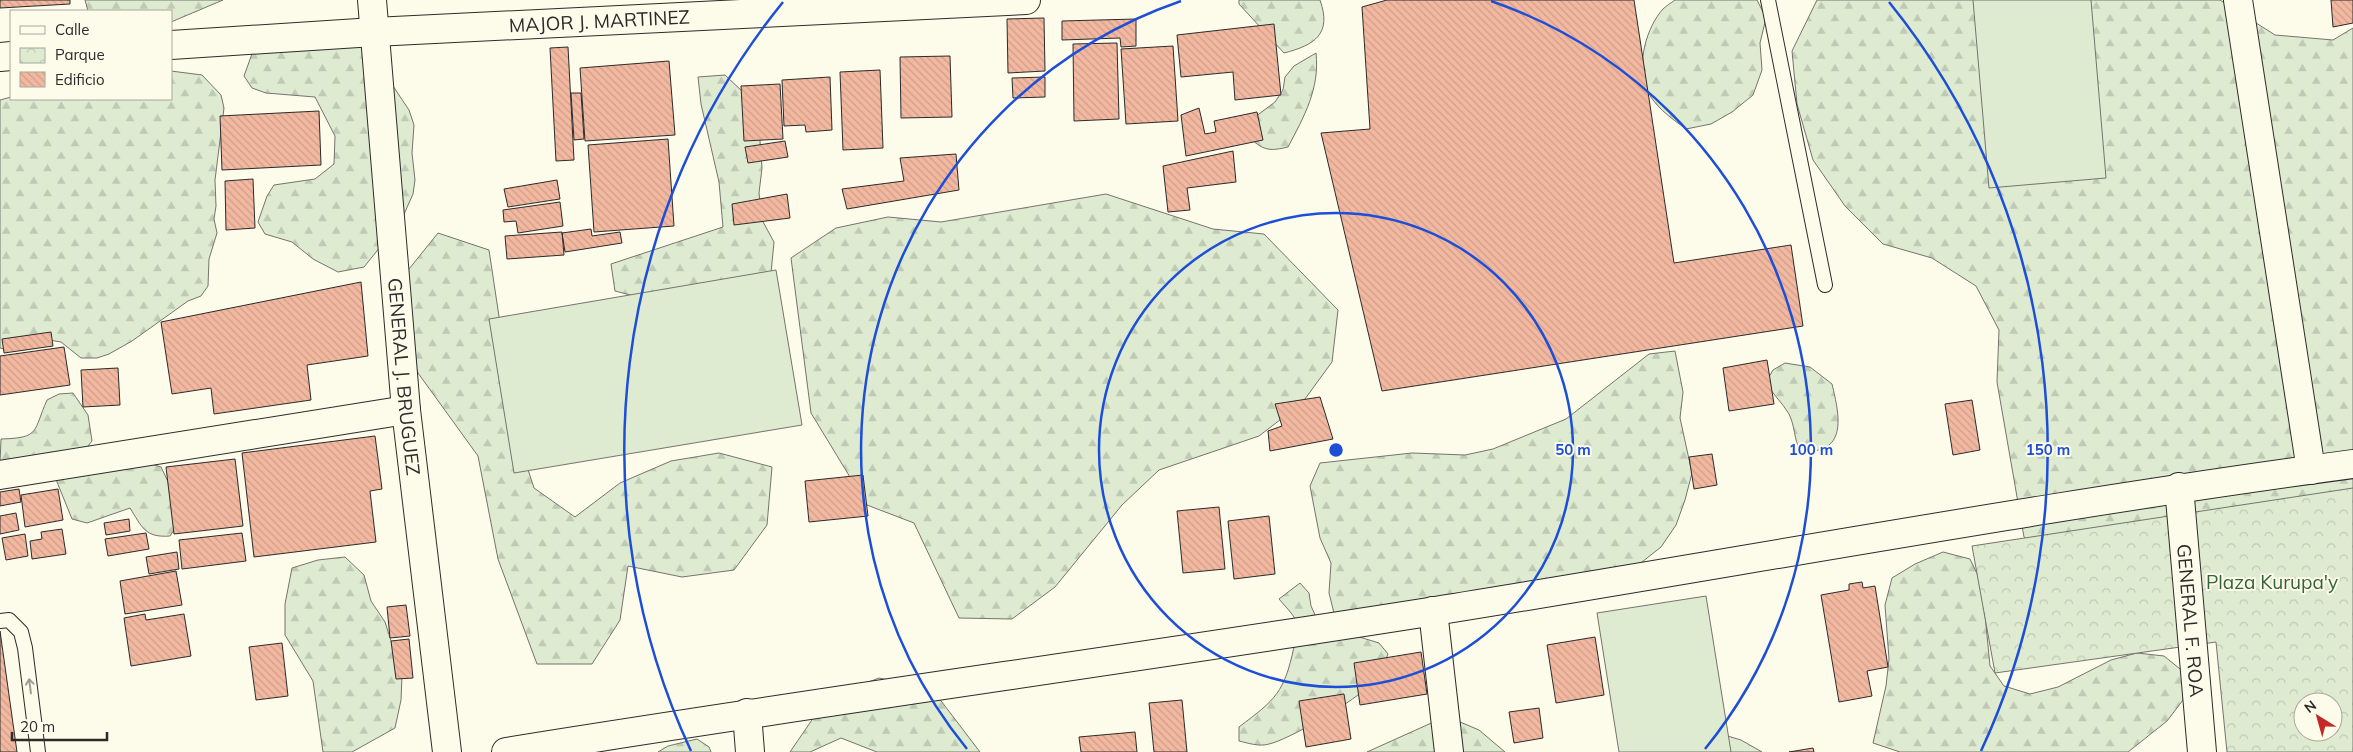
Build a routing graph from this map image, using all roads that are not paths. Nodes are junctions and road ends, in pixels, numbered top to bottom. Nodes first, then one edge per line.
1 (372, 0) edge
2 (1026, 0) edge
3 (1768, 0) edge
4 (2238, 0) edge
5 (374, 32) junction
6 (172, 45) edge
7 (1825, 285) dead end
8 (406, 410) junction
9 (2353, 464) edge
10 (2311, 470) junction
11 (0, 474) edge
12 (2179, 487) junction
13 (1433, 611) junction
14 (0, 621) edge
15 (747, 713) junction
16 (38, 752) edge
17 (447, 752) edge
18 (506, 752) edge
19 (750, 752) edge
20 (1449, 752) edge
21 (2202, 752) edge

1 - 5 street, GENERAL J. BRUGUEZ
2 - 5 street, MAJOR J. MARTINEZ
3 - 7 lane
4 - 10 street
5 - 6 street, MAJOR J. MARTINEZ
5 - 8 street, GENERAL J. BRUGUEZ
8 - 11 street
8 - 17 street, GENERAL J. BRUGUEZ
9 - 10 street
10 - 12 street
12 - 13 street
12 - 21 street, GENERAL F. ROA
13 - 15 street
13 - 20 street
16 -> 14 lane
15 - 18 street
15 - 19 street

